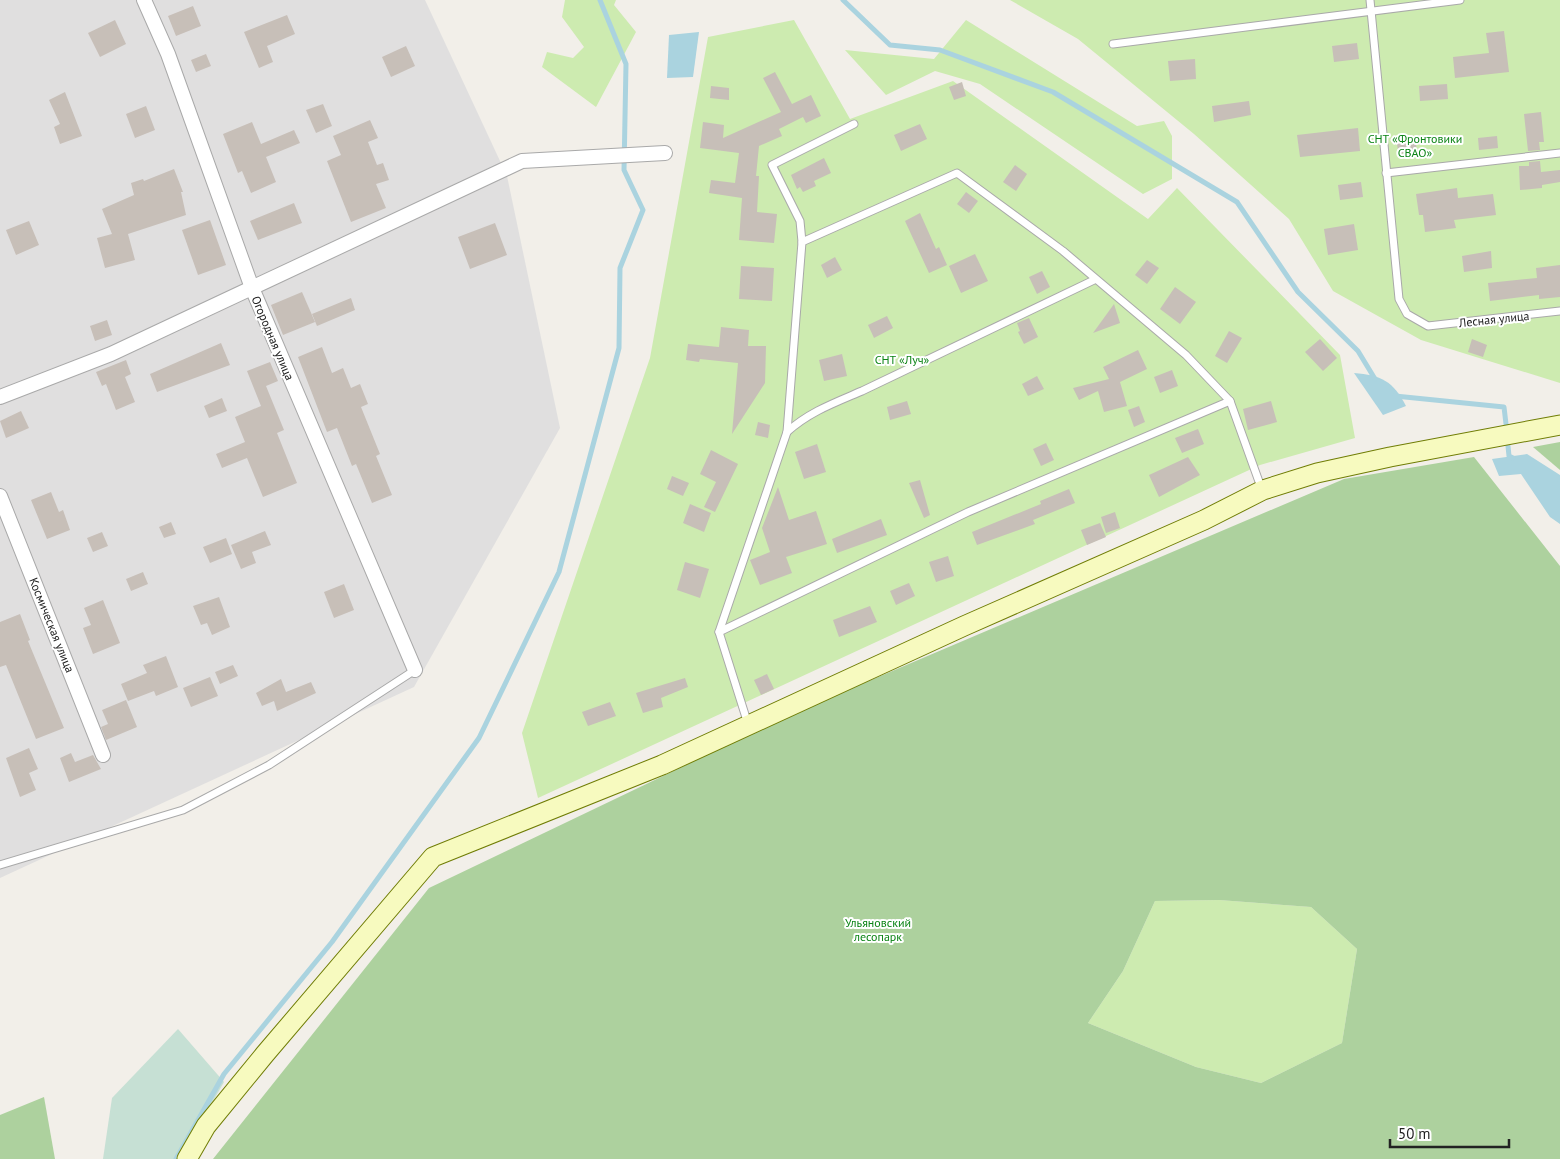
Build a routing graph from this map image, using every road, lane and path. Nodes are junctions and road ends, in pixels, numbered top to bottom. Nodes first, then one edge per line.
1 (144, 0) edge
2 (1370, 0) edge
3 (1460, 0) edge
4 (1371, 10) junction
5 (1113, 44) dead end
6 (854, 124) dead end
7 (665, 153) dead end
8 (1560, 153) edge
9 (1386, 173) junction
10 (802, 242) junction
11 (1094, 280) junction
12 (252, 288) junction
13 (1560, 311) edge
14 (0, 397) edge
15 (1230, 401) junction
16 (1560, 425) edge
17 (787, 432) junction
18 (1263, 490) junction
19 (0, 496) edge
20 (719, 632) junction
21 (415, 670) joint
22 (748, 726) junction
23 (103, 755) dead end
24 (0, 865) edge
25 (186, 1159) edge

1 - 12 street, Огородная улица
2 - 4 lane
3 - 4 lane
4 - 5 lane
4 - 9 lane
6 - 10 lane
7 - 12 street
8 - 9 lane
9 - 13 lane, Лесная улица
10 - 11 lane
10 - 17 lane
11 - 15 lane
11 - 17 lane
12 - 14 street
12 - 21 street, Огородная улица
15 - 18 lane
15 - 20 lane
16 - 18 street
17 - 20 lane
18 - 22 street
19 - 23 street, Космическая улица
20 - 22 lane
21 - 24 lane
22 - 25 street

